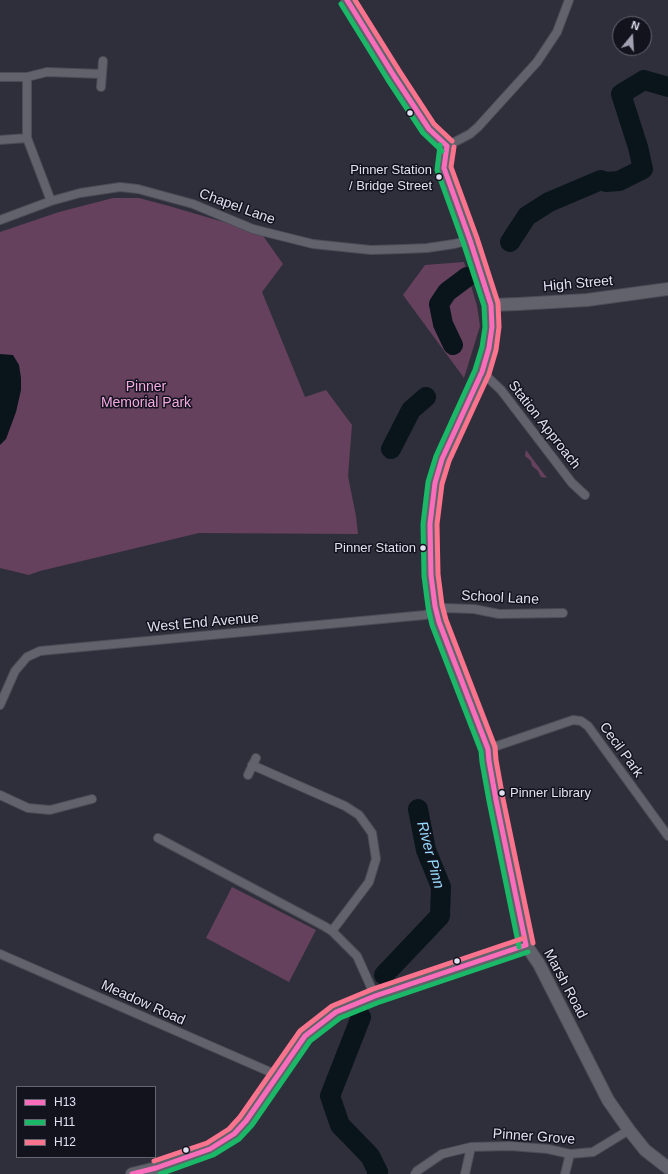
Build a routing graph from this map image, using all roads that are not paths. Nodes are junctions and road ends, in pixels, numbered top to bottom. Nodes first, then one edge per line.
1 (347, 0) edge
2 (569, 0) edge
3 (103, 61) dead end
4 (102, 74) junction
5 (0, 77) edge
6 (27, 77) junction
7 (101, 87) dead end
8 (28, 138) junction
9 (0, 140) edge
10 (447, 146) junction
11 (51, 201) junction
12 (0, 220) edge
13 (470, 240) junction
14 (668, 289) edge
15 (491, 305) junction
16 (482, 372) junction
17 (585, 495) dead end
18 (436, 610) junction
19 (563, 614) dead end
20 (0, 705) edge
21 (488, 749) junction
22 (248, 775) dead end
23 (0, 795) edge
24 (92, 799) dead end
25 (668, 836) edge
26 (158, 838) dead end
27 (332, 931) junction
28 (526, 945) junction
29 (0, 954) edge
30 (375, 996) junction
31 (276, 1076) junction
32 (628, 1130) junction
33 (471, 1147) junction
34 (570, 1154) junction
35 (668, 1168) edge
36 (157, 1171) edge
37 (132, 1174) edge
38 (415, 1174) edge
39 (465, 1174) edge
40 (565, 1174) edge

1 - 10 street
2 - 10 street
3 - 4 street
4 - 6 street
4 - 7 street
5 - 6 street
6 - 8 street
8 - 9 street
8 - 11 street
10 - 13 street, Marsh Road
11 - 12 street, Chapel Lane
11 - 13 street, Chapel Lane
13 - 15 street, Marsh Road
14 - 15 street, High Street
15 - 16 street, Marsh Road
16 - 17 street, Station Approach
16 - 18 street, Marsh Road
18 - 19 street, School Lane
18 - 20 street, West End Avenue
18 - 21 street, Marsh Road
21 - 25 street, Cecil Park
21 - 28 street, Marsh Road
22 - 27 street
23 - 24 street
26 - 27 street
27 - 30 street
28 - 30 street
28 - 32 street, Marsh Road
29 - 31 street, Meadow Road
30 - 31 street
31 - 36 street
32 - 34 street, Pinner Grove
32 - 35 street, Marsh Road
33 - 34 street, Pinner Grove
33 - 38 street, Pinner Grove
33 - 39 street
34 - 40 street
36 - 37 street

